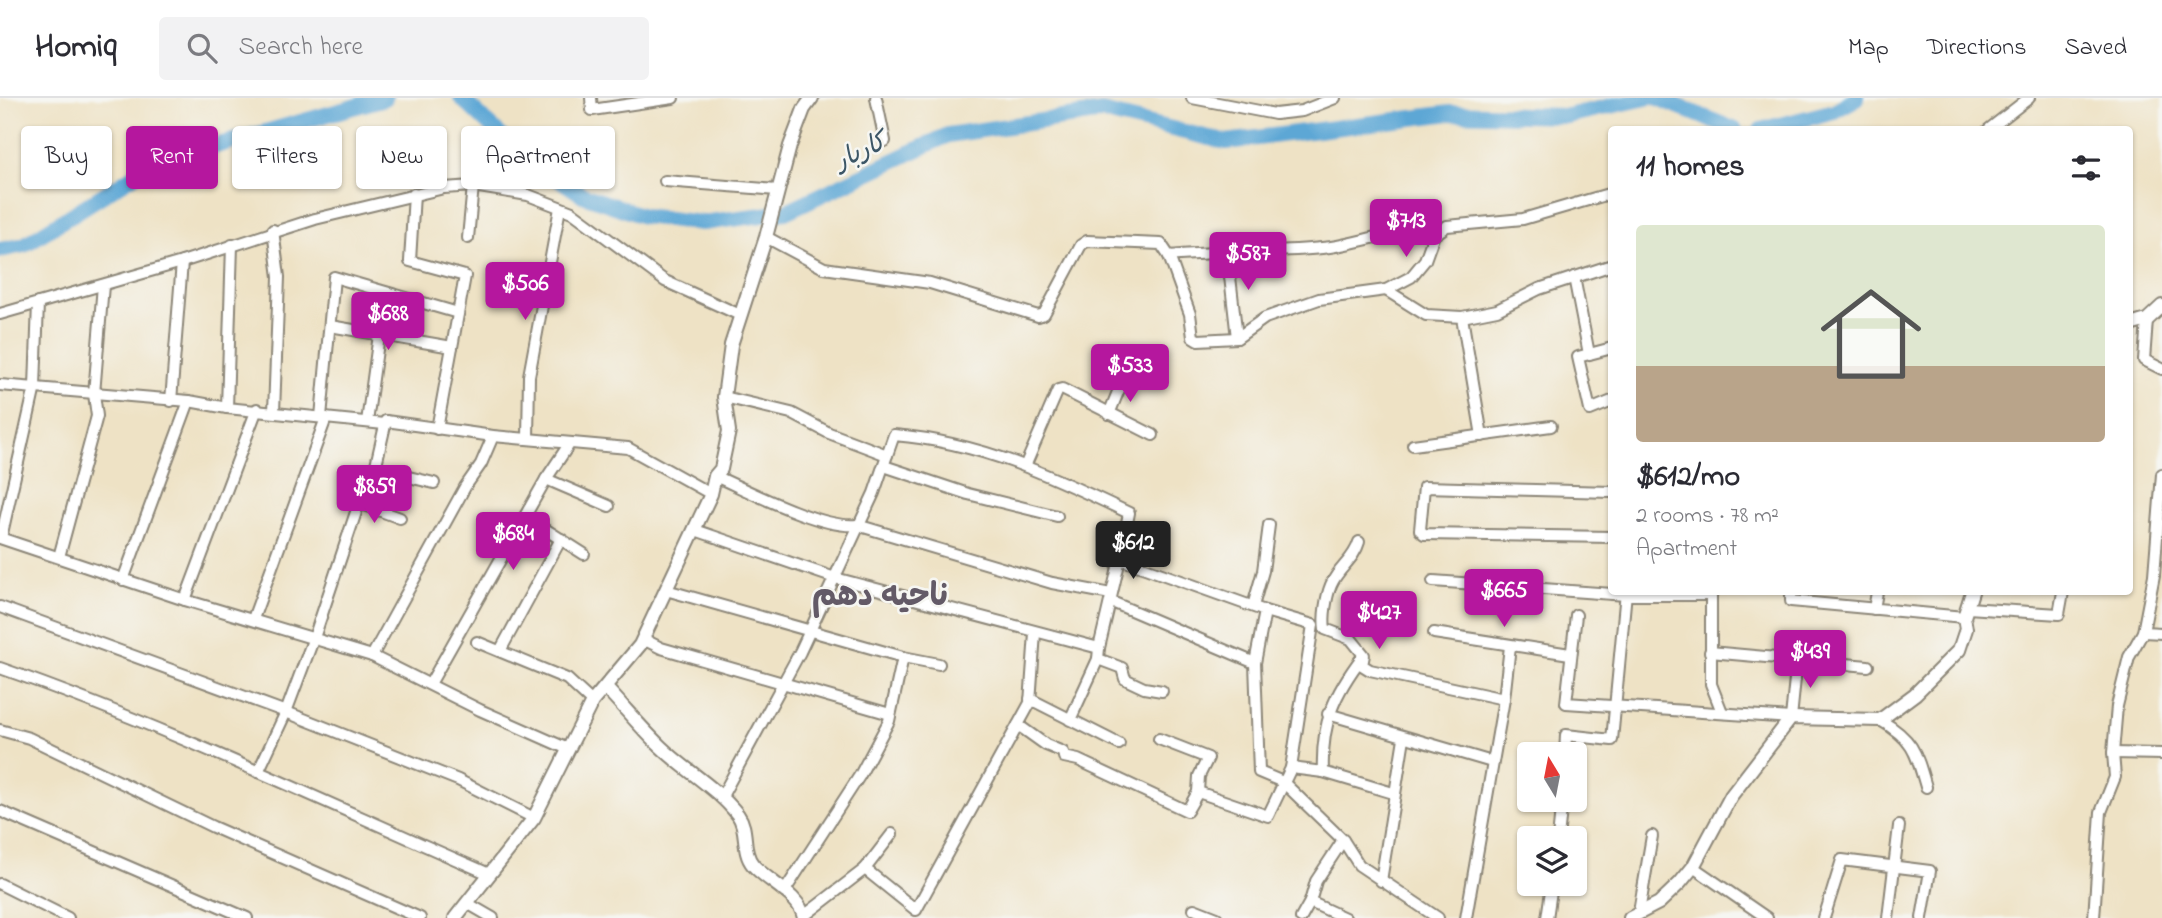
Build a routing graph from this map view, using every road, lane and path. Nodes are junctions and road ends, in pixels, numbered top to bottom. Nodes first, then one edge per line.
1 (591, 98) edge
2 (673, 98) edge
3 (812, 98) edge
4 (876, 98) edge
5 (1192, 98) edge
6 (1335, 98) edge
7 (2029, 98) edge
8 (1993, 126) edge
9 (885, 141) dead end
10 (665, 181) dead end
11 (461, 188) edge
12 (473, 189) edge
13 (491, 189) edge
14 (777, 190) junction
15 (414, 194) junction
16 (1608, 195) edge
17 (560, 208) junction
18 (273, 230) junction
19 (767, 235) junction
20 (1434, 235) junction
21 (468, 238) dead end
22 (232, 245) junction
23 (1227, 250) junction
24 (1169, 256) junction
25 (181, 262) junction
26 (1608, 266) edge
27 (1574, 277) junction
28 (103, 285) junction
29 (1386, 290) junction
30 (38, 303) junction
31 (2162, 306) edge
32 (458, 313) junction
33 (0, 314) edge
34 (740, 315) junction
35 (1462, 317) junction
36 (2147, 320) junction
37 (2133, 323) edge
38 (330, 326) junction
39 (379, 335) junction
40 (1237, 338) junction
41 (452, 347) junction
42 (1608, 349) edge
43 (1589, 354) junction
44 (2162, 369) edge
45 (1122, 382) dead end
46 (0, 385) edge
47 (35, 387) junction
48 (94, 394) junction
49 (724, 397) junction
50 (171, 401) junction
51 (189, 401) junction
52 (1608, 403) edge
53 (227, 408) junction
54 (257, 410) junction
55 (274, 412) junction
56 (1109, 414) junction
57 (323, 418) junction
58 (387, 421) junction
59 (367, 422) junction
60 (1551, 426) dead end
61 (438, 429) junction
62 (1153, 435) dead end
63 (493, 436) junction
64 (1482, 436) junction
65 (528, 439) junction
66 (570, 443) junction
67 (1413, 445) dead end
68 (885, 461) junction
69 (1026, 464) junction
70 (375, 469) junction
71 (2162, 474) edge
72 (715, 476) junction
73 (546, 479) junction
74 (434, 483) dead end
75 (1608, 492) edge
76 (711, 494) junction
77 (359, 503) junction
78 (609, 506) dead end
79 (1057, 516) dead end
80 (526, 517) junction
81 (400, 518) dead end
82 (1269, 525) dead end
83 (857, 526) junction
84 (695, 530) junction
85 (1608, 537) edge
86 (1, 538) edge
87 (561, 540) junction
88 (1359, 542) dead end
89 (584, 554) dead end
90 (59, 557) junction
91 (1120, 559) junction
92 (835, 578) junction
93 (123, 580) junction
94 (1433, 580) dead end
95 (666, 590) junction
96 (1608, 593) edge
97 (1626, 595) edge
98 (1712, 595) edge
99 (1791, 595) edge
100 (1876, 595) edge
101 (1971, 595) edge
102 (2062, 595) edge
103 (1111, 598) junction
104 (185, 600) junction
105 (1253, 606) junction
106 (0, 607) edge
107 (1874, 610) junction
108 (1265, 611) junction
109 (1966, 612) junction
110 (1576, 615) dead end
111 (253, 619) junction
112 (810, 629) junction
113 (2143, 632) junction
114 (1035, 633) junction
115 (1434, 633) dead end
116 (2162, 634) edge
117 (311, 639) junction
118 (643, 639) junction
119 (477, 642) dead end
120 (1510, 646) junction
121 (500, 651) junction
122 (1710, 652) junction
123 (1099, 653) junction
124 (1570, 653) junction
125 (1364, 655) junction
126 (372, 656) junction
127 (902, 657) junction
128 (1797, 659) junction
129 (939, 663) dead end
130 (1255, 663) junction
131 (1868, 666) dead end
132 (0, 668) edge
133 (783, 683) junction
134 (430, 684) junction
135 (606, 688) junction
136 (1162, 691) dead end
137 (1030, 699) junction
138 (1504, 699) junction
139 (592, 702) junction
140 (1615, 707) junction
141 (286, 712) junction
142 (1722, 712) junction
143 (890, 714) junction
144 (1328, 714) junction
145 (1791, 718) junction
146 (1070, 720) junction
147 (1881, 720) junction
148 (1018, 725) junction
149 (0, 730) edge
150 (1159, 738) dead end
151 (1404, 738) junction
152 (1566, 742) edge
153 (1119, 744) dead end
154 (568, 749) junction
155 (2113, 753) junction
156 (2162, 754) edge
157 (1492, 762) junction
158 (1291, 768) junction
159 (258, 772) junction
160 (1323, 772) junction
161 (1283, 782) junction
162 (1926, 787) dead end
163 (1198, 792) junction
164 (1393, 793) junction
165 (722, 798) junction
166 (0, 811) edge
167 (534, 818) junction
168 (1899, 826) dead end
169 (892, 834) dead end
170 (1652, 836) dead end
171 (1343, 840) junction
172 (1894, 866) junction
173 (1693, 867) junction
174 (865, 869) junction
175 (487, 873) junction
176 (1381, 881) junction
177 (0, 884) edge
178 (784, 892) junction
179 (1550, 896) edge
180 (1310, 902) junction
181 (467, 903) junction
182 (1194, 909) dead end
183 (1635, 915) edge
184 (804, 917) edge
185 (68, 918) edge
186 (247, 918) edge
187 (420, 918) edge
188 (455, 918) edge
189 (493, 918) edge
190 (1217, 918) edge
191 (1301, 918) edge
192 (1345, 918) edge
193 (1438, 918) edge
194 (1466, 918) edge
195 (1547, 918) edge
196 (1767, 918) edge
197 (1824, 918) edge
198 (1888, 918) edge
199 (1922, 918) edge
200 (2094, 918) edge

1 - 2 street
3 - 14 street
4 - 9 street
5 - 6 street
7 - 8 street
10 - 14 street
11 - 15 street
12 - 21 street
13 - 17 street
14 - 19 street
15 - 18 street
15 - 32 street
16 - 20 street
17 - 34 street
17 - 65 street
18 - 22 street
18 - 55 street
19 - 24 street
19 - 34 street
20 - 23 street
20 - 29 street
22 - 25 street
22 - 53 street
23 - 24 street
23 - 40 street
24 - 40 street
25 - 28 street
25 - 50 street
26 - 27 street
27 - 35 street
27 - 43 street
28 - 30 street
28 - 48 street
29 - 35 street
29 - 40 street
30 - 33 street
30 - 47 street
31 - 36 street
32 - 38 street
32 - 41 street
34 - 49 street
35 - 64 street
36 - 37 street
36 - 44 street
38 - 39 street
38 - 57 street
39 - 41 street
39 - 59 street
41 - 61 street
42 - 43 street
43 - 52 street
45 - 56 street
46 - 47 street
47 - 48 street
47 - 86 street
48 - 50 street
48 - 90 street
49 - 68 street
49 - 72 street
50 - 51 street
51 - 53 street
51 - 93 street
53 - 54 street
54 - 55 street
54 - 104 street
55 - 57 street
56 - 62 street
56 - 69 street
57 - 59 street
57 - 111 street
58 - 59 street
58 - 61 street
58 - 70 street
60 - 64 street
61 - 63 street
63 - 65 street
63 - 126 street
64 - 67 street
65 - 66 street
66 - 73 street
66 - 76 street
68 - 69 street
68 - 79 street
68 - 83 street
69 - 91 street
70 - 74 street
70 - 77 street
71 - 113 street
72 - 76 street
72 - 83 street
73 - 78 street
73 - 80 street
75 - 85 street
76 - 84 street
77 - 81 street
77 - 117 street
80 - 87 street
80 - 134 street
82 - 105 street
83 - 92 street
83 - 103 street
84 - 92 street
84 - 95 street
86 - 90 street
87 - 89 street
87 - 121 street
88 - 125 street
90 - 93 street
91 - 103 street
91 - 105 street
92 - 112 street
92 - 114 street
93 - 104 street
94 - 96 street
95 - 112 street
95 - 118 street
97 - 140 street
98 - 122 street
99 - 107 street
100 - 107 street
101 - 109 street
102 - 109 street
103 - 123 street
103 - 130 street
104 - 111 street
105 - 108 street
106 - 141 street
107 - 109 street
108 - 130 street
108 - 158 street
109 - 147 street
110 - 124 street
111 - 117 street
112 - 127 street
112 - 133 street
113 - 116 street
113 - 155 street
114 - 123 street
114 - 137 street
115 - 120 street
117 - 126 street
117 - 141 street
118 - 133 street
118 - 135 street
119 - 121 street
120 - 124 street
120 - 138 street
121 - 139 street
122 - 128 street
122 - 142 street
123 - 136 street
123 - 146 street
124 - 140 street
125 - 138 street
125 - 144 street
126 - 134 street
127 - 129 street
127 - 143 street
128 - 131 street
128 - 145 street
130 - 161 street
132 - 159 street
133 - 143 street
133 - 165 street
134 - 154 street
135 - 139 street
135 - 165 street
137 - 146 street
137 - 148 street
138 - 157 street
139 - 154 street
140 - 142 street
140 - 152 street
141 - 159 street
141 - 167 street
142 - 145 street
143 - 178 street
144 - 151 street
144 - 160 street
145 - 147 street
145 - 173 street
146 - 153 street
147 - 162 street
148 - 163 street
148 - 174 street
149 - 187 street
150 - 163 street
151 - 157 street
151 - 164 street
154 - 167 street
155 - 156 street
155 - 200 street
157 - 194 street
158 - 160 street
158 - 161 street
159 - 175 street
160 - 164 street
161 - 163 street
161 - 171 street
164 - 176 street
165 - 178 street
166 - 186 street
167 - 175 street
168 - 172 street
169 - 174 street
170 - 183 street
171 - 176 street
171 - 180 street
172 - 197 street
172 - 198 street
172 - 199 street
173 - 183 street
173 - 196 street
174 - 184 street
175 - 181 street
176 - 193 street
177 - 185 street
178 - 184 street
179 - 195 street
180 - 191 street
180 - 192 street
181 - 188 street
181 - 189 street
182 - 190 street

